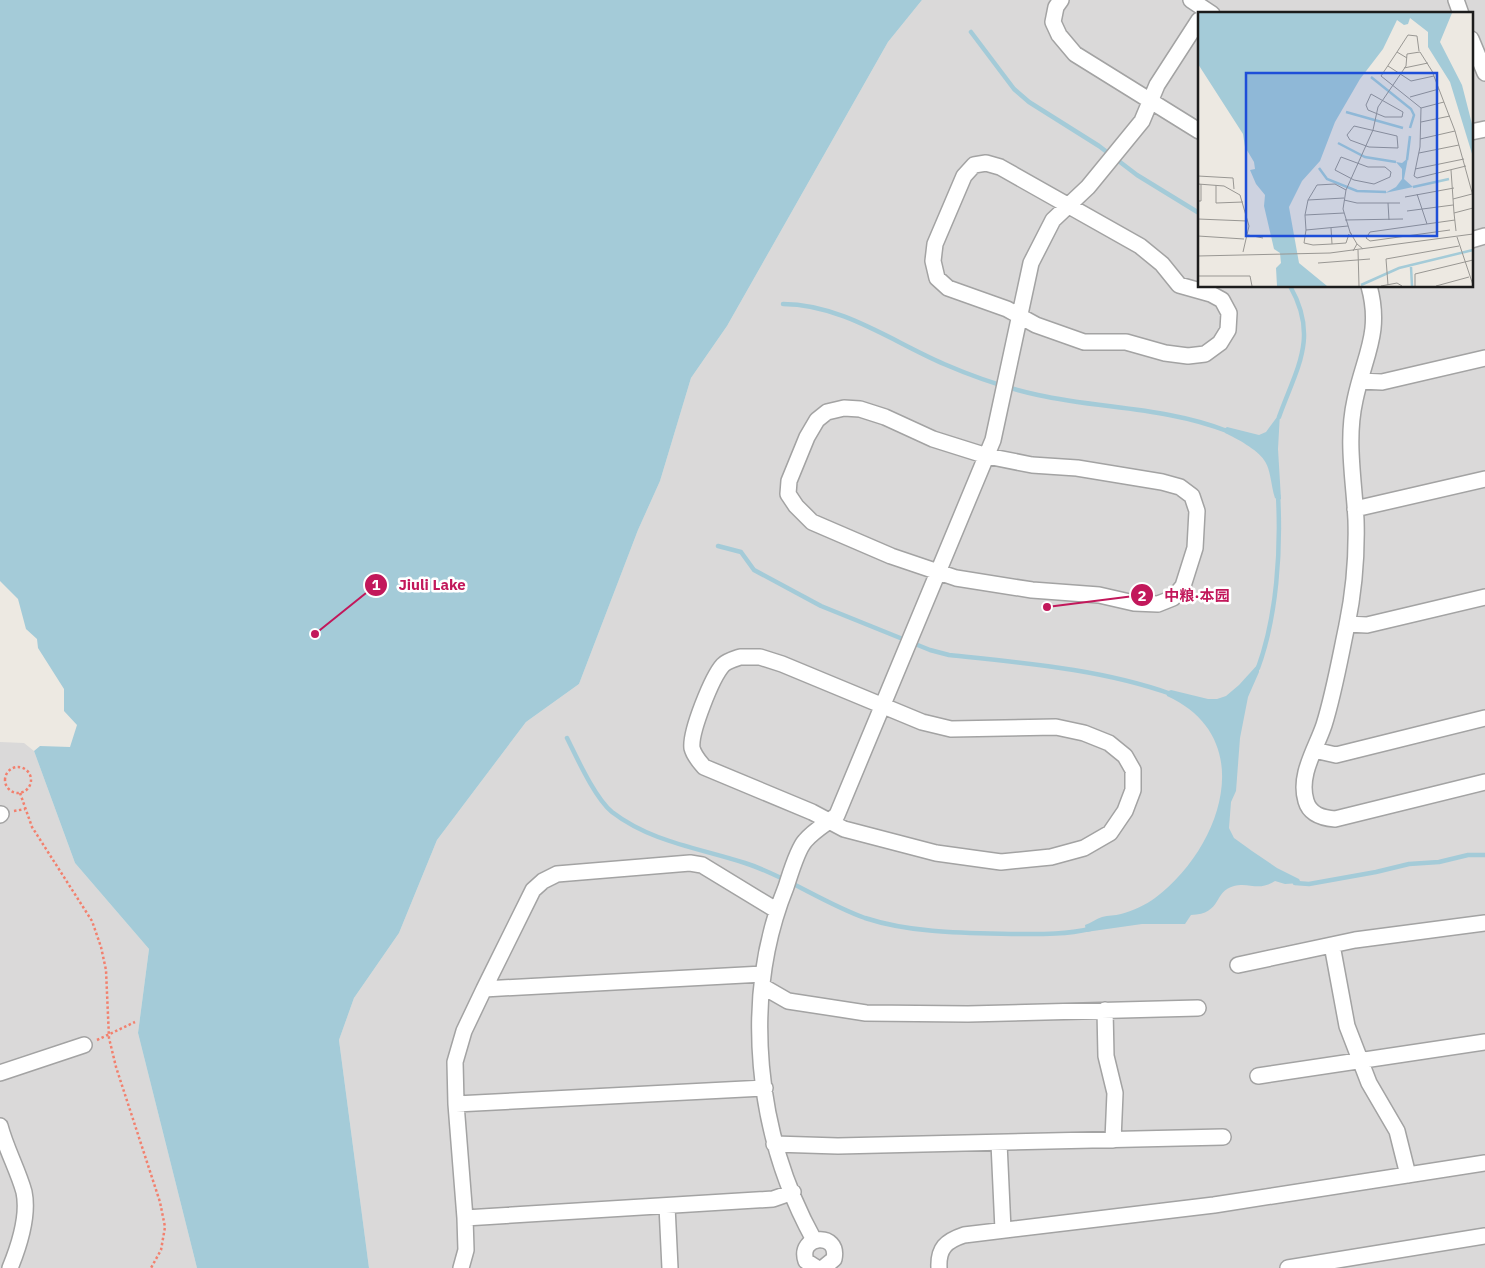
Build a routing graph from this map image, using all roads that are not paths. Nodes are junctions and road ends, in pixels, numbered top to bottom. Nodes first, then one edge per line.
1 (1061, 0) edge
2 (1456, 0) edge
3 (1460, 12) edge
4 (1198, 17) edge
5 (1472, 41) edge
6 (1485, 73) edge
7 (1150, 101) junction
8 (1485, 129) edge
9 (1198, 130) edge
10 (1472, 132) edge
11 (1068, 206) junction
12 (1485, 236) edge
13 (1472, 240) edge
14 (1370, 288) edge
15 (1021, 317) junction
16 (1485, 358) edge
17 (1360, 381) junction
18 (987, 456) junction
19 (1485, 479) edge
20 (1355, 509) junction
21 (938, 572) junction
22 (1485, 597) edge
23 (1347, 624) junction
24 (882, 706) junction
25 (1485, 718) edge
26 (1314, 750) junction
27 (1485, 782) edge
28 (830, 821) junction
29 (776, 910) junction
30 (1485, 923) edge
31 (1332, 945) junction
32 (1238, 965) dead end
33 (762, 980) junction
34 (484, 989) junction
35 (1198, 1008) dead end
36 (1105, 1010) junction
37 (1485, 1042) edge
38 (84, 1045) road end
39 (1360, 1060) junction
40 (0, 1073) edge
41 (1258, 1076) dead end
42 (765, 1088) junction
43 (456, 1104) junction
44 (0, 1126) edge
45 (1223, 1136) dead end
46 (1113, 1140) junction
47 (1000, 1143) junction
48 (774, 1144) junction
49 (4, 1151) edge
50 (1485, 1163) edge
51 (1408, 1174) junction
52 (793, 1192) junction
53 (666, 1206) junction
54 (465, 1218) junction
55 (1003, 1230) junction
56 (1485, 1236) edge
57 (814, 1240) junction
58 (801, 1262) edge
59 (15, 1266) edge
60 (461, 1268) edge
61 (670, 1268) edge
62 (824, 1268) edge
63 (939, 1268) edge
64 (1288, 1268) edge

1 - 7 street
2 - 3 street
4 - 7 street
5 - 6 street
7 - 9 street
7 - 11 street
8 - 10 street
11 - 15 street
11 - 15 street
11 - 15 street
12 - 13 street
14 - 17 street
15 - 18 street
16 - 17 street
17 - 20 street
18 - 21 street
18 - 21 street
18 - 21 street
19 - 20 street
20 - 23 street
21 - 24 street
22 - 23 street
23 - 26 street
24 - 28 street
24 - 28 street
24 - 28 street
25 - 26 street
26 - 27 street
28 - 29 street
29 - 33 street
29 - 34 street
30 - 31 street
31 - 32 street
31 - 39 street
33 - 34 street
33 - 36 street
33 - 42 street
34 - 43 street
35 - 36 street
36 - 46 street
37 - 39 street
38 - 40 street
39 - 41 street
39 - 51 street
42 - 43 street
42 - 48 street
43 - 54 street
44 - 49 street
45 - 46 street
46 - 47 street
47 - 48 street
47 - 55 street
48 - 52 street
49 - 59 street
50 - 51 street
51 - 55 street
52 - 53 street
52 - 57 street
53 - 54 street
53 - 61 street
54 - 60 street
55 - 63 street
56 - 64 street
57 - 58 street
57 - 62 street
58 - 62 street

